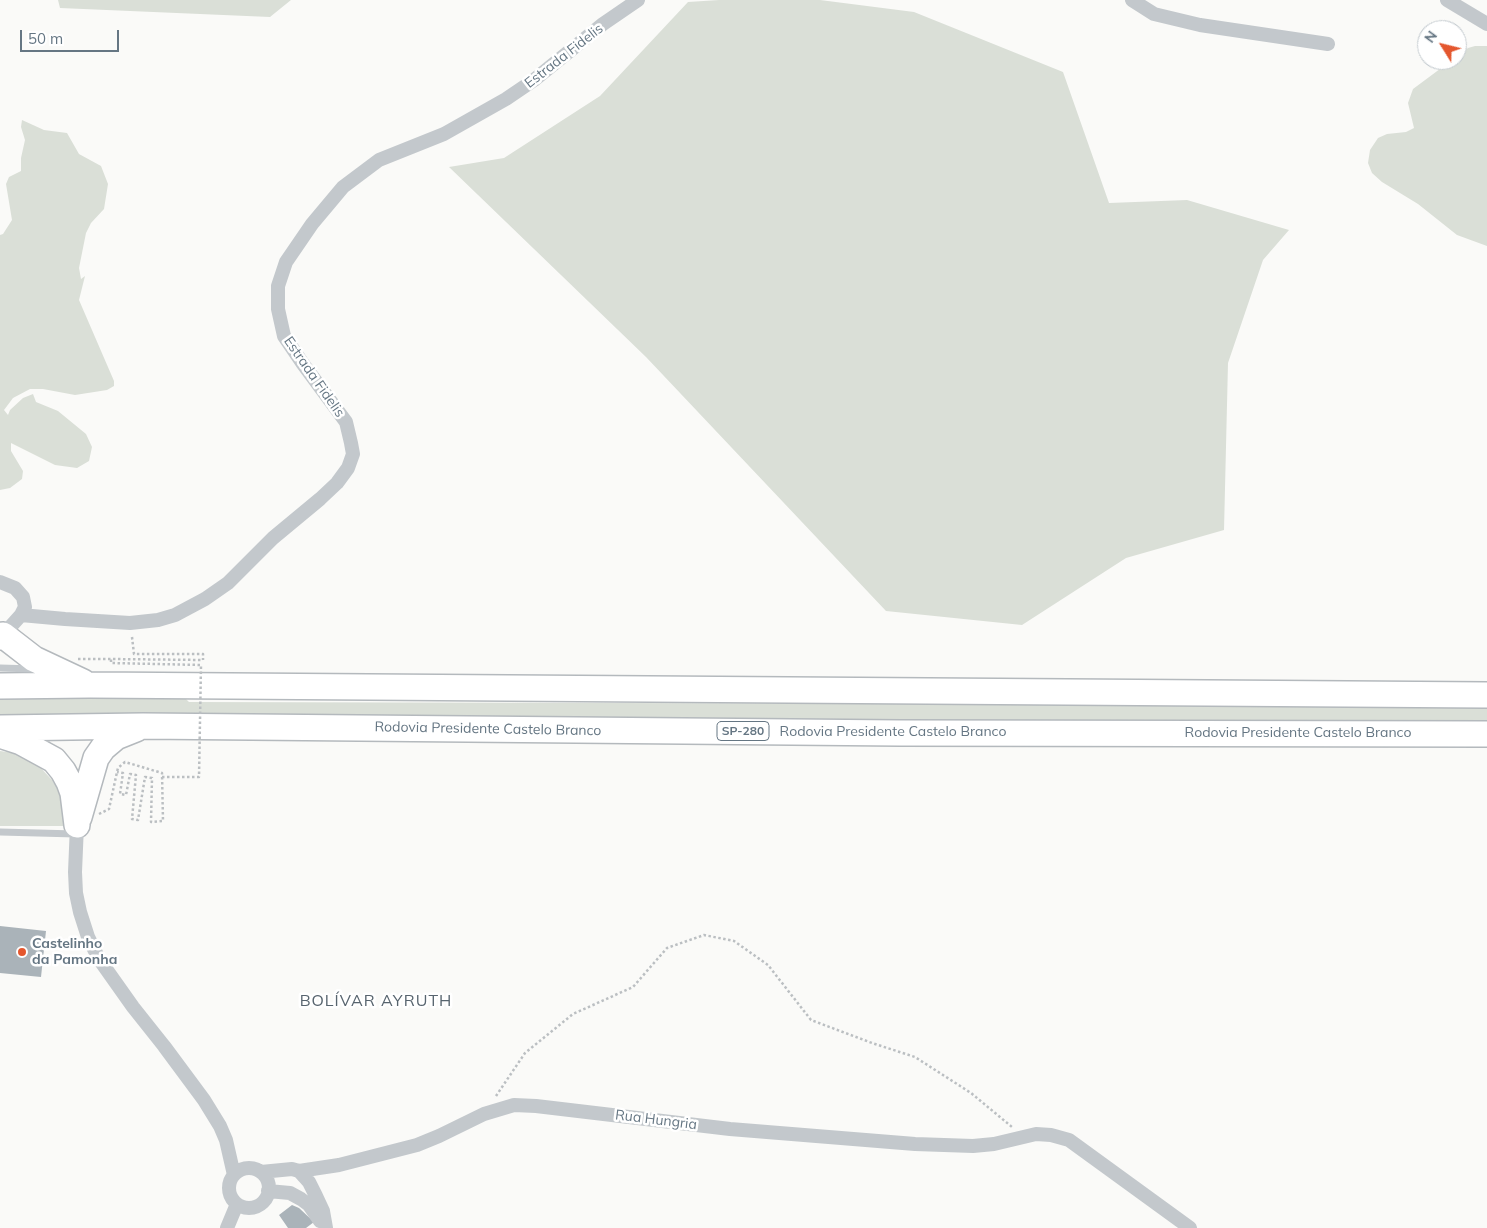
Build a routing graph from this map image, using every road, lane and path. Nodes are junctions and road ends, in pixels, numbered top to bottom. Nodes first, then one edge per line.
1 (638, 0) edge
2 (1132, 0) edge
3 (1447, 0) edge
4 (1487, 24) edge
5 (1328, 44) dead end
6 (0, 582) edge
7 (21, 615) junction
8 (130, 623) junction
9 (2, 636) edge
10 (83, 658) dead end
11 (111, 659) junction
12 (0, 668) edge
13 (57, 670) junction
14 (90, 685) junction
15 (0, 686) edge
16 (1487, 695) edge
17 (143, 726) junction
18 (0, 728) edge
19 (1487, 734) edge
20 (0, 735) edge
21 (117, 772) junction
22 (162, 777) junction
23 (76, 829) junction
24 (0, 832) edge
25 (484, 1114) junction
26 (1024, 1137) junction
27 (226, 1140) junction
28 (255, 1170) junction
29 (299, 1171) junction
30 (234, 1175) junction
31 (268, 1191) junction
32 (237, 1204) junction
33 (227, 1228) edge
34 (325, 1228) edge
35 (1190, 1228) edge

1 - 8 street, Estrada Fidelis
2 - 5 street
3 - 4 street
6 - 7 street
7 - 8 street, Estrada Fidelis
7 - 9 street
8 - 11 path, bridge
9 - 13 highway
10 - 11 path
11 - 22 path, bridge
12 - 13 lane
13 - 14 highway
14 - 15 highway
14 - 16 highway
17 - 18 highway, Rodovia Presidente Castelo Branco / SP-280
17 - 19 highway, Rodovia Presidente Castelo Branco / SP-280
17 - 23 highway
20 - 23 highway
21 - 22 path
21 - 22 path
21 - 23 path
23 - 24 lane
23 - 27 street
25 - 26 street, Rua Hungria
25 - 26 path
25 - 29 street, Rua Hungria
26 - 35 street, Rua Hungria
27 - 28 street
27 - 30 street
28 - 29 street, Rua Hungria
28 - 30 street
28 - 31 street
29 - 34 street
30 - 32 street
31 - 32 street
31 - 34 street
32 - 33 street

